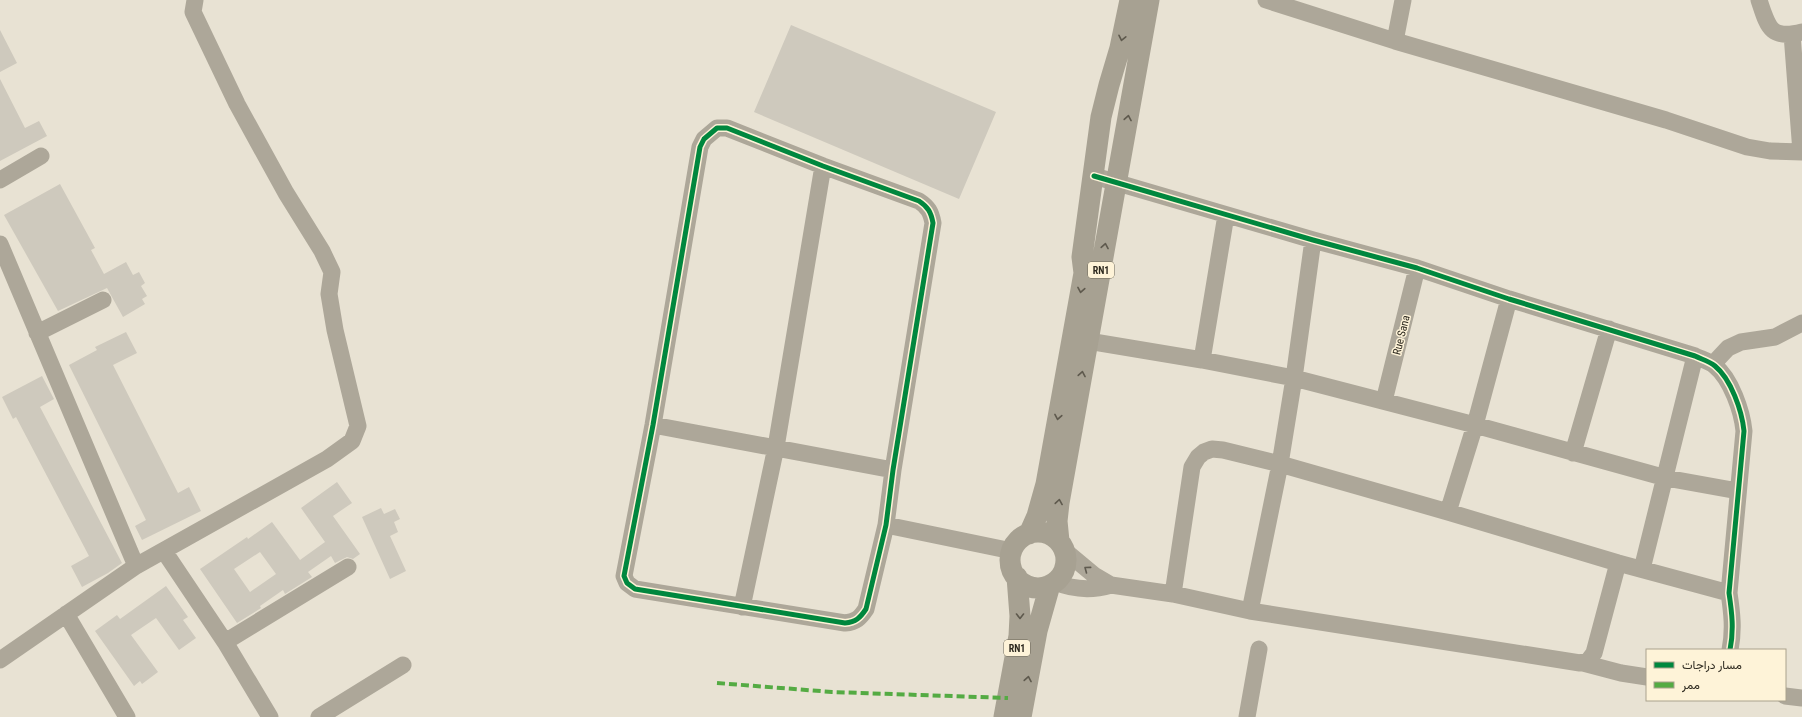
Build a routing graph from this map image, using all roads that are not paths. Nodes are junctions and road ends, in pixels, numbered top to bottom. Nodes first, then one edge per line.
1 (195, 0) edge
2 (1130, 0) edge
3 (1149, 0) edge
4 (1266, 0) edge
5 (1403, 0) edge
6 (1759, 0) edge
7 (1797, 33) edge
8 (1395, 41) junction
9 (1802, 152) edge
10 (41, 156) dead end
11 (823, 166) junction
12 (1094, 176) junction
13 (0, 180) edge
14 (1116, 182) junction
15 (1226, 216) junction
16 (1313, 240) junction
17 (0, 244) edge
18 (1417, 268) junction
19 (1509, 299) junction
20 (103, 300) dead end
21 (1802, 324) edge
22 (1609, 329) junction
23 (37, 333) junction
24 (1088, 341) junction
25 (1695, 356) junction
26 (1202, 360) junction
27 (1713, 364) junction
28 (1294, 378) junction
29 (1384, 401) junction
30 (1476, 424) junction
31 (653, 425) junction
32 (776, 447) junction
33 (1573, 453) junction
34 (1280, 464) junction
35 (893, 470) junction
36 (1666, 478) junction
37 (1738, 491) junction
38 (1448, 512) junction
39 (886, 525) junction
40 (1029, 534) junction
41 (1062, 545) junction
42 (164, 551) junction
43 (1012, 551) junction
44 (1618, 563) junction
45 (136, 566) junction
46 (348, 567) dead end
47 (1642, 568) junction
48 (1017, 577) junction
49 (1052, 583) junction
50 (1111, 585) junction
51 (1728, 593) junction
52 (1173, 594) junction
53 (742, 607) junction
54 (1250, 611) junction
55 (66, 614) junction
56 (225, 642) junction
57 (1259, 649) dead end
58 (1730, 649) edge
59 (0, 660) edge
60 (1583, 663) junction
61 (403, 665) dead end
62 (1646, 677) edge
63 (1786, 696) edge
64 (1802, 698) edge
65 (127, 717) edge
66 (270, 717) edge
67 (319, 717) edge
68 (1004, 717) edge
69 (1021, 717) edge
70 (1247, 717) edge

1 - 42 street
2 -> 12 main road, RN1
14 -> 3 main road, RN1
4 - 8 street
5 - 8 street
6 - 7 street
7 - 9 street
8 - 9 street
10 - 13 street
11 - 31 street
11 - 32 street
11 - 35 street
12 - 14 street
12 -> 40 main road, RN1
14 - 15 street
24 -> 14 main road, RN1
15 - 16 street
15 - 26 street
16 - 18 street
16 - 28 street
17 - 23 street
18 - 19 street
18 - 29 street, Rue Sana
19 - 22 street
19 - 30 street
20 - 23 street
21 - 27 street
22 - 25 street
22 - 33 street
23 - 45 street
24 - 26 street
41 -> 24 main road, RN1
25 - 27 street
25 - 36 street
26 - 28 street
27 - 37 street
28 - 29 street
28 - 34 street
29 - 30 street
30 - 33 street
30 - 38 street
31 - 32 street
31 - 53 street
32 - 35 street
32 - 53 street
33 - 36 street
34 - 38 street
34 - 52 street
34 - 54 street
35 - 39 street
36 - 37 street
36 - 47 street
37 - 51 street
38 - 44 street
39 - 43 street
39 - 53 street
40 - 41 main road
40 - 43 main road, RN1
41 - 49 main road, RN1
50 -> 41 street
42 - 45 street
42 - 56 street
43 - 48 main road, RN1
44 - 47 street
44 - 60 street
45 - 55 street
46 - 56 street
47 - 51 street
48 - 49 main road
48 -> 68 main road, RN1
49 - 50 street
69 -> 49 main road, RN1
50 - 52 street
51 - 58 street
52 - 54 street
54 - 60 street
55 - 59 street
55 - 65 street
56 - 66 street
57 - 70 street
60 - 62 street
61 - 67 street
63 - 64 street

